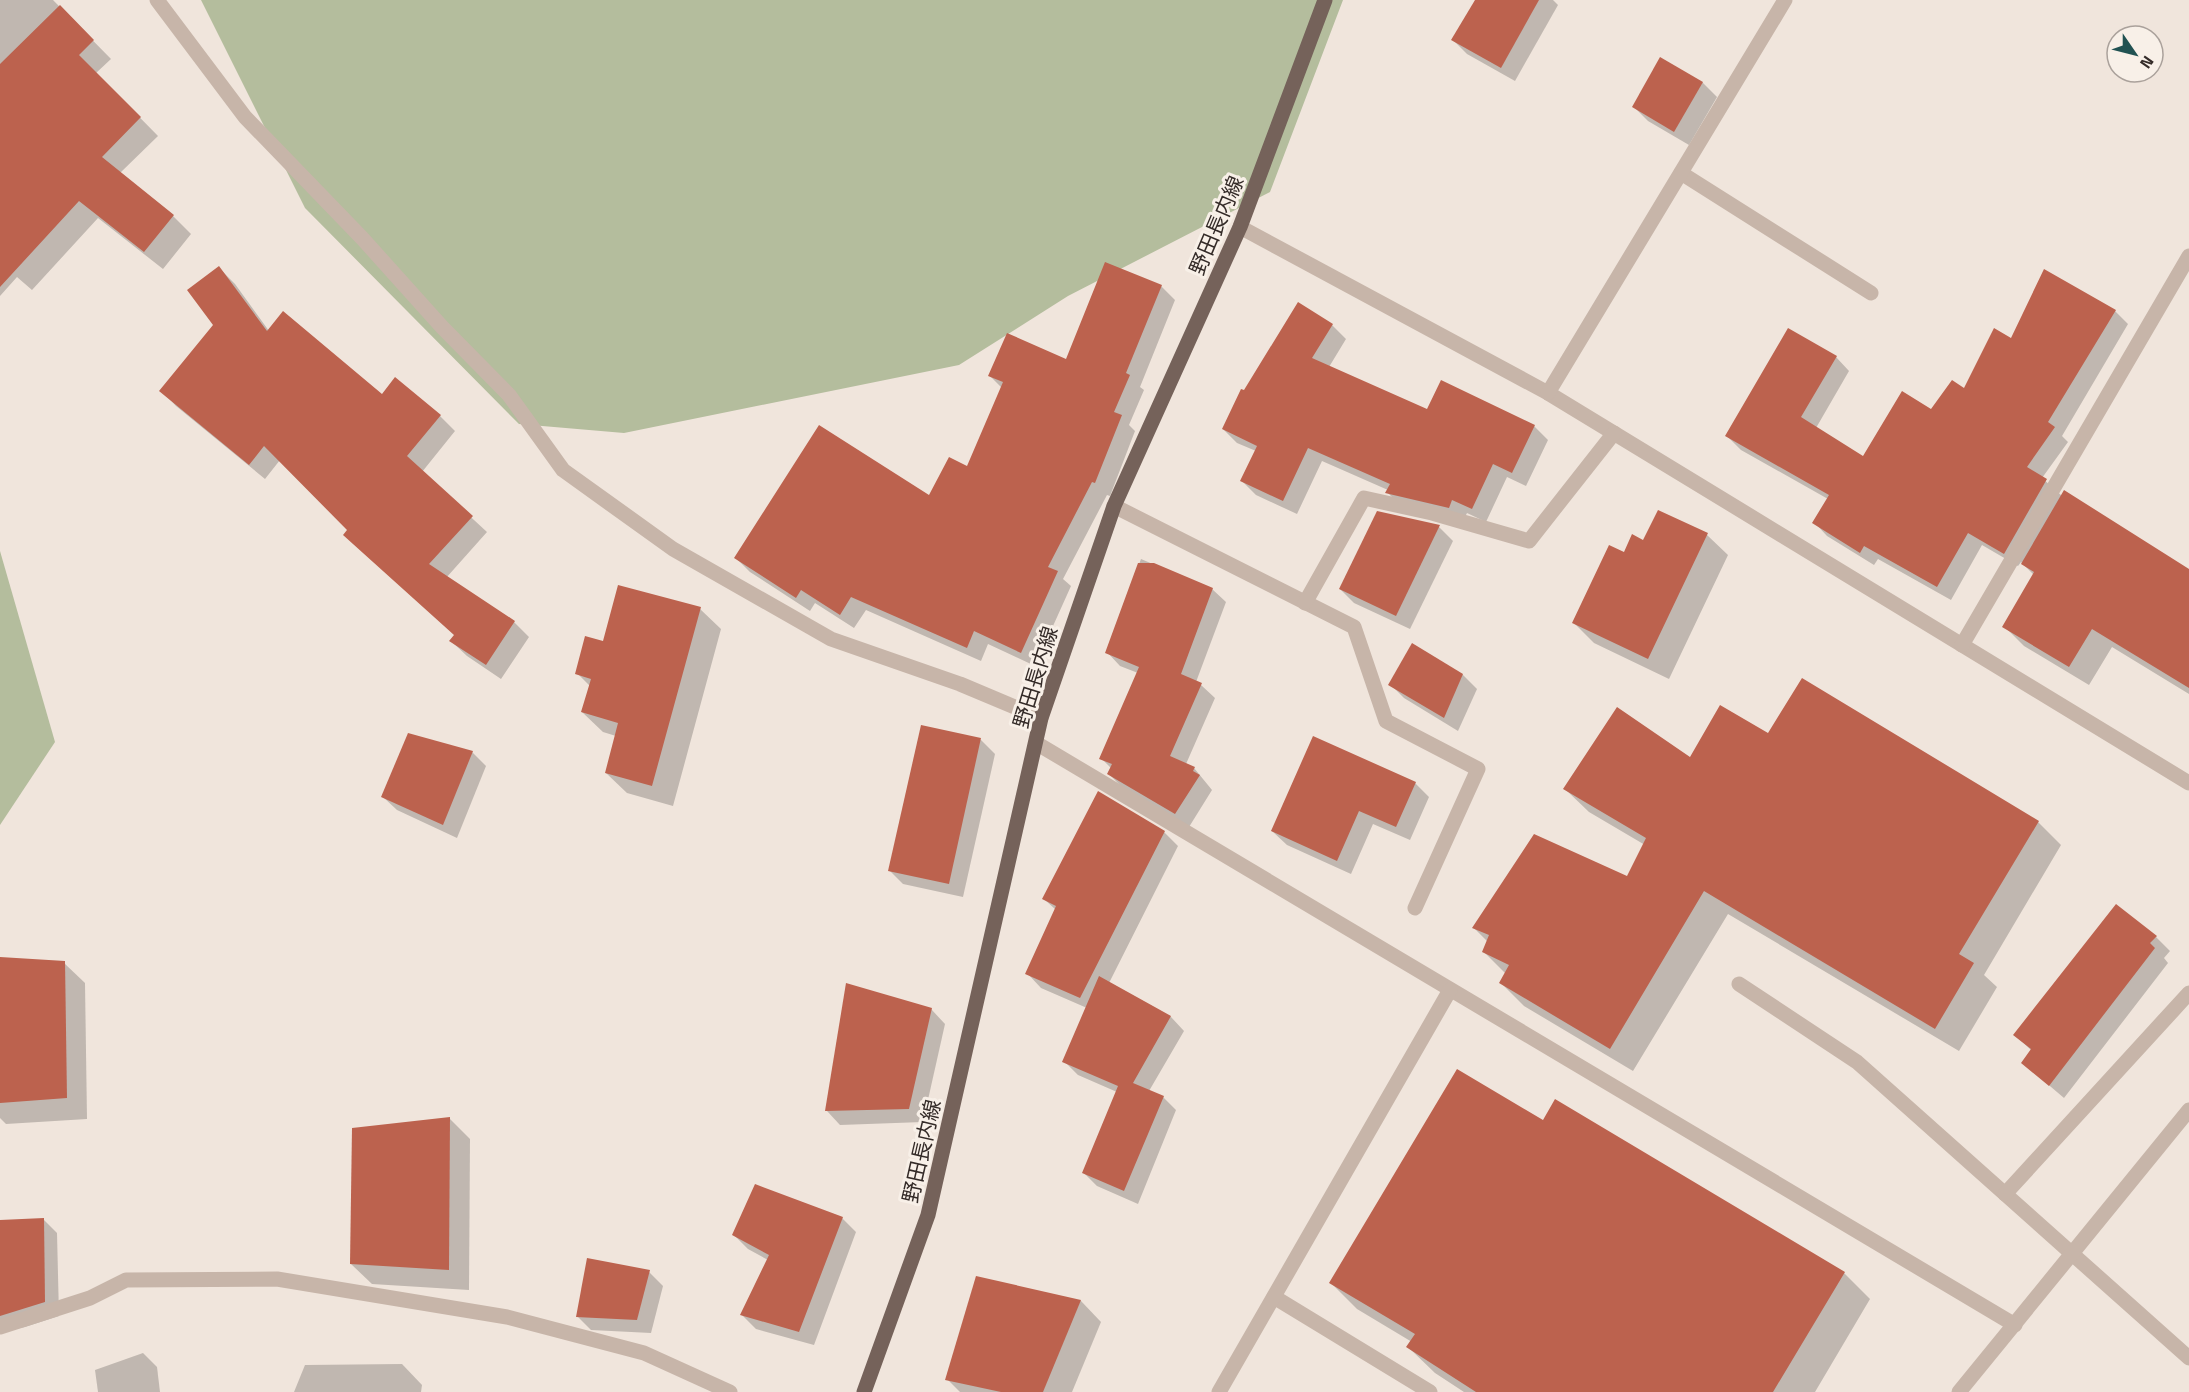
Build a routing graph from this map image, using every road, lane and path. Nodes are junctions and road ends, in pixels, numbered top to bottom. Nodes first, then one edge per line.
1 (157, 0) edge
2 (1325, 0) edge
3 (1785, 0) edge
4 (1681, 173) junction
5 (1240, 227) junction
6 (2189, 256) edge
7 (1871, 293) dead end
8 (1548, 393) junction
9 (1614, 434) junction
10 (1114, 506) junction
11 (1305, 603) junction
12 (1962, 645) junction
13 (1041, 718) junction
14 (1036, 743) junction
15 (2189, 783) edge
16 (1415, 909) dead end
17 (1739, 984) dead end
18 (1450, 990) junction
19 (2189, 993) edge
20 (2189, 1110) edge
21 (2005, 1194) junction
22 (2073, 1254) junction
23 (1274, 1297) junction
24 (2015, 1325) junction
25 (0, 1327) edge
26 (2189, 1358) edge
27 (730, 1392) edge
28 (864, 1392) edge
29 (1219, 1392) edge
30 (1430, 1392) edge
31 (1959, 1392) edge

1 - 13 street
2 - 5 main road, 野田長内線
3 - 4 street
4 - 7 street
4 - 8 street
5 - 8 street
5 - 10 main road, 野田長内線
6 - 12 street
8 - 9 street
9 - 11 street
9 - 12 street
10 - 11 street
10 - 13 main road, 野田長内線
11 - 16 street
12 - 15 street
13 - 14 main road, 野田長内線
14 - 18 street
14 - 28 main road, 野田長内線
17 - 21 street
18 - 23 street
18 - 24 street
19 - 21 street
20 - 22 street
21 - 22 street
22 - 24 street
22 - 26 street
23 - 29 street
23 - 30 street
24 - 31 street
25 - 27 street

